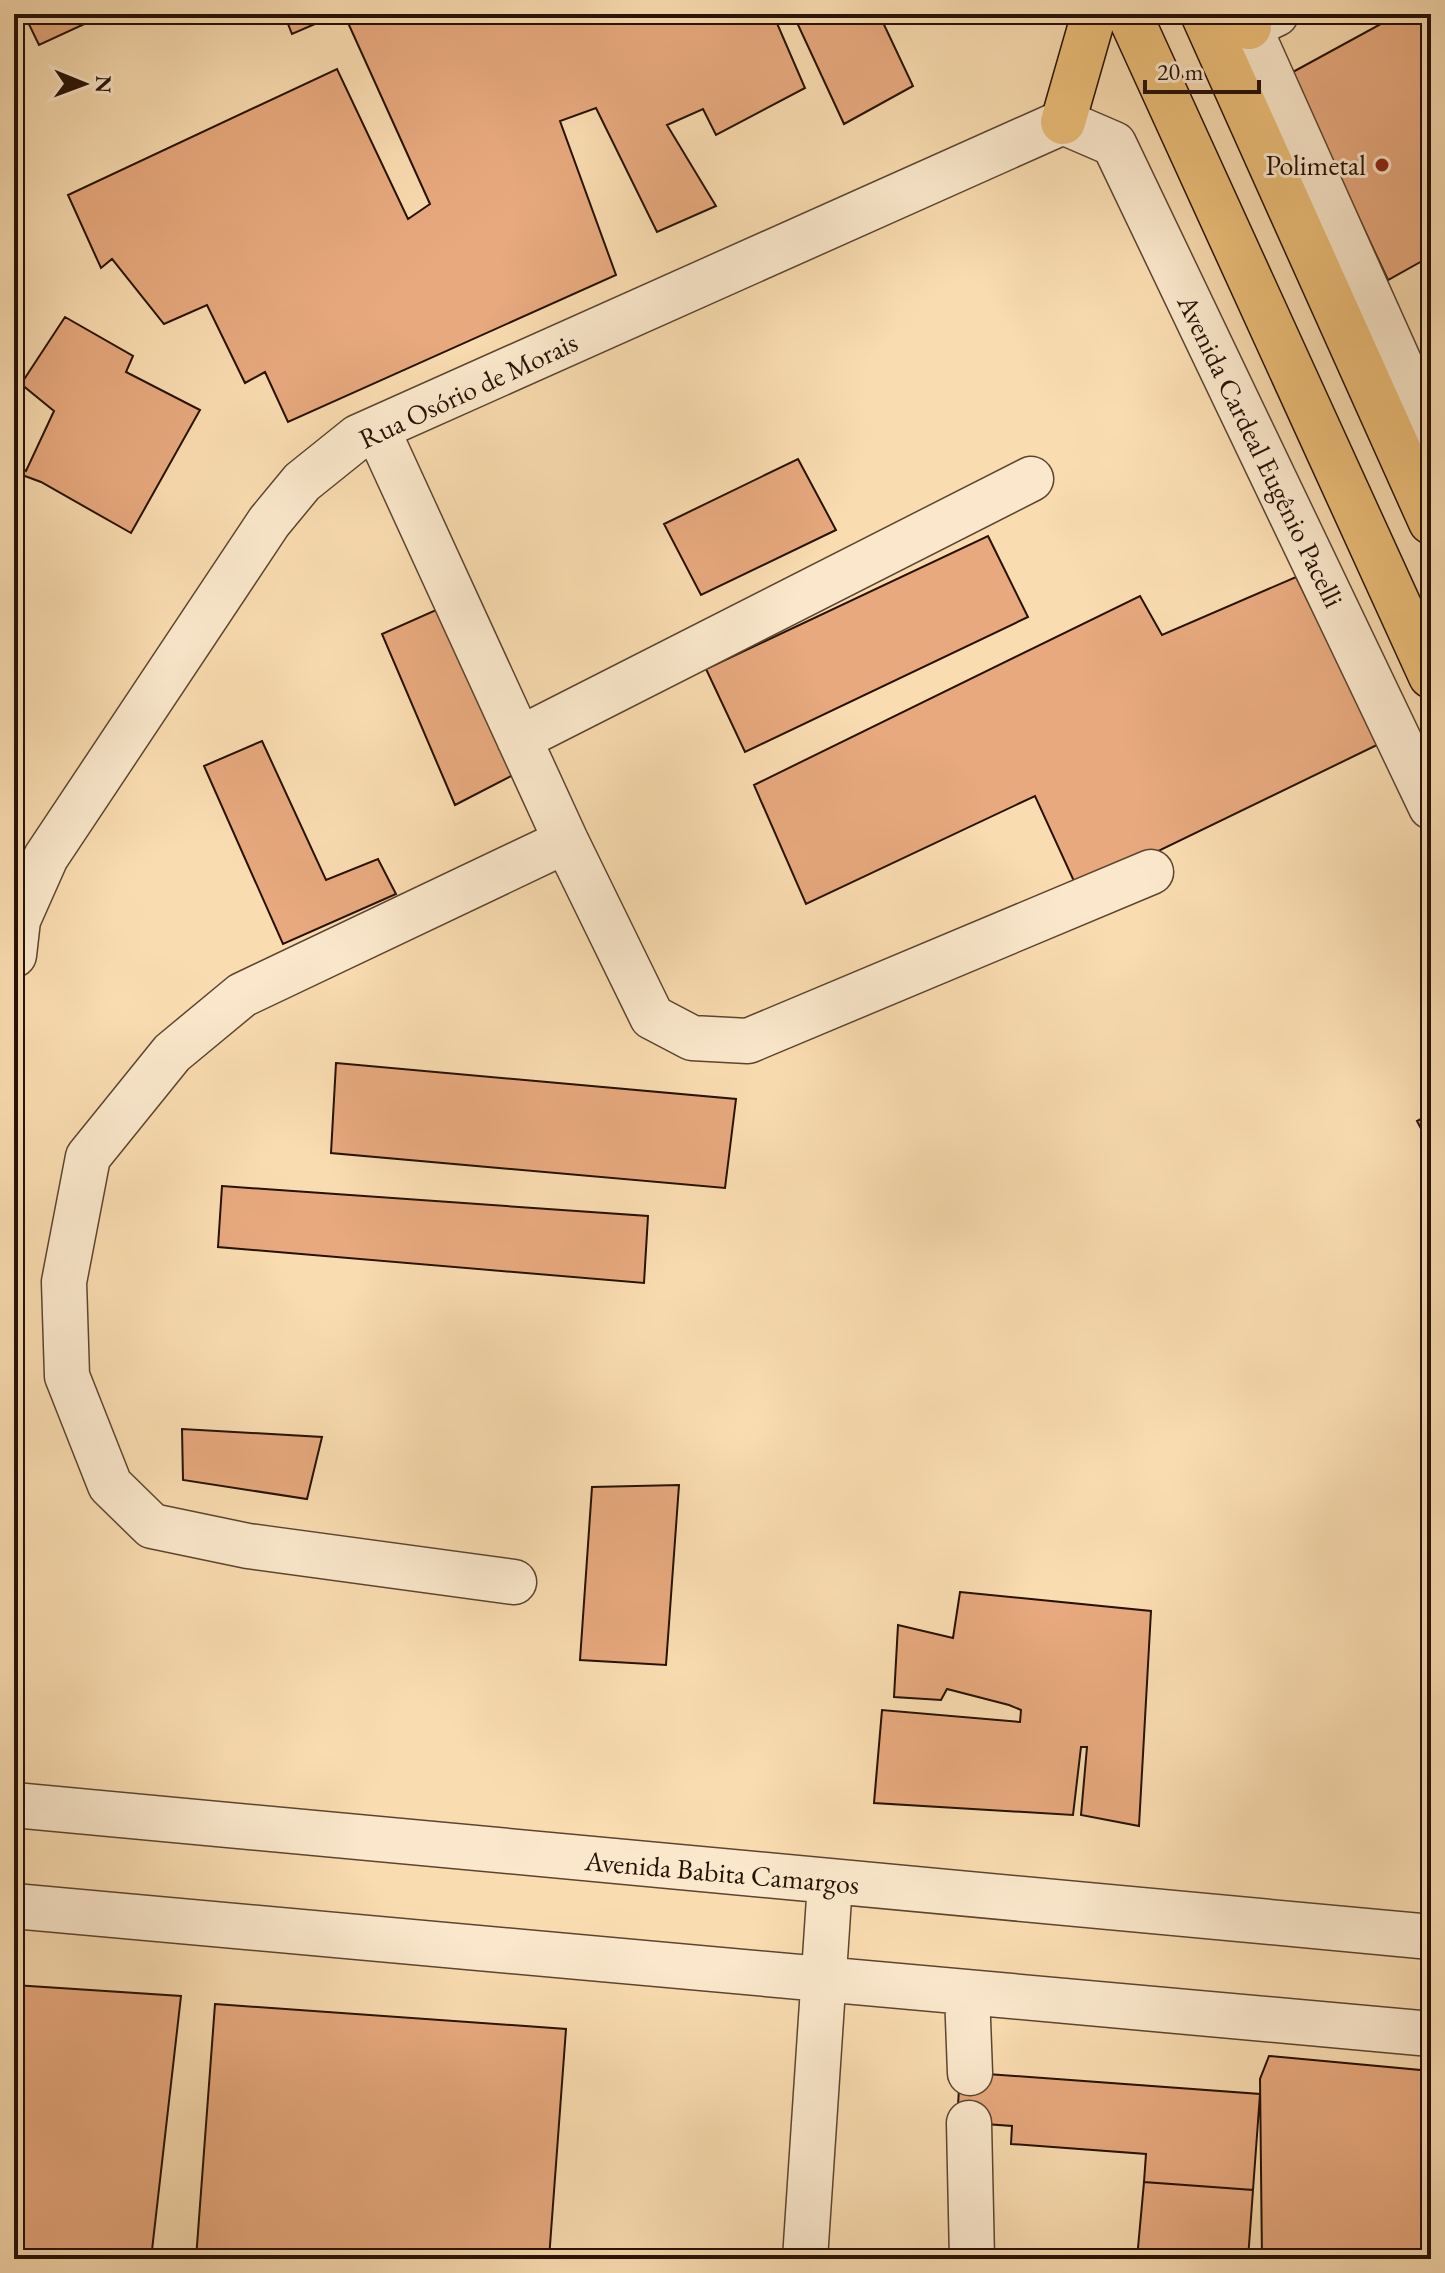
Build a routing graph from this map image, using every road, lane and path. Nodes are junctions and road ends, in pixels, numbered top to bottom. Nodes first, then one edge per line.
1 (1094, 14) edge
2 (1129, 14) edge
3 (1203, 14) edge
4 (1255, 18) edge
5 (1063, 122) junction
6 (377, 429) junction
7 (1431, 433) edge
8 (1031, 479) dead end
9 (1431, 522) edge
10 (1431, 676) edge
11 (519, 739) junction
12 (1431, 807) edge
13 (566, 841) junction
14 (1151, 872) dead end
15 (14, 955) edge
16 (514, 1582) dead end
17 (14, 1805) edge
18 (830, 1883) junction
19 (14, 1906) edge
20 (1431, 1937) edge
21 (825, 1981) junction
22 (967, 1993) junction
23 (1431, 2034) edge
24 (970, 2073) dead end
25 (969, 2123) dead end
26 (805, 2259) edge
27 (972, 2259) edge

1 - 5 highway
2 - 10 highway, Avenida Cardeal Eugênio Pacelli
3 - 9 highway
4 - 7 street
5 - 6 street, Rua Osório de Morais
5 - 12 street, Avenida Cardeal Eugênio Pacelli
6 - 11 street
6 - 15 street, Rua Osório de Morais
8 - 11 street
11 - 13 street
13 - 14 street
13 - 16 street
17 - 18 street, Avenida Babita Camargos
18 - 20 street, Avenida Babita Camargos
18 - 21 street
19 - 21 street
21 - 22 street
21 - 26 street
22 - 23 street
22 - 24 street
25 - 27 street

